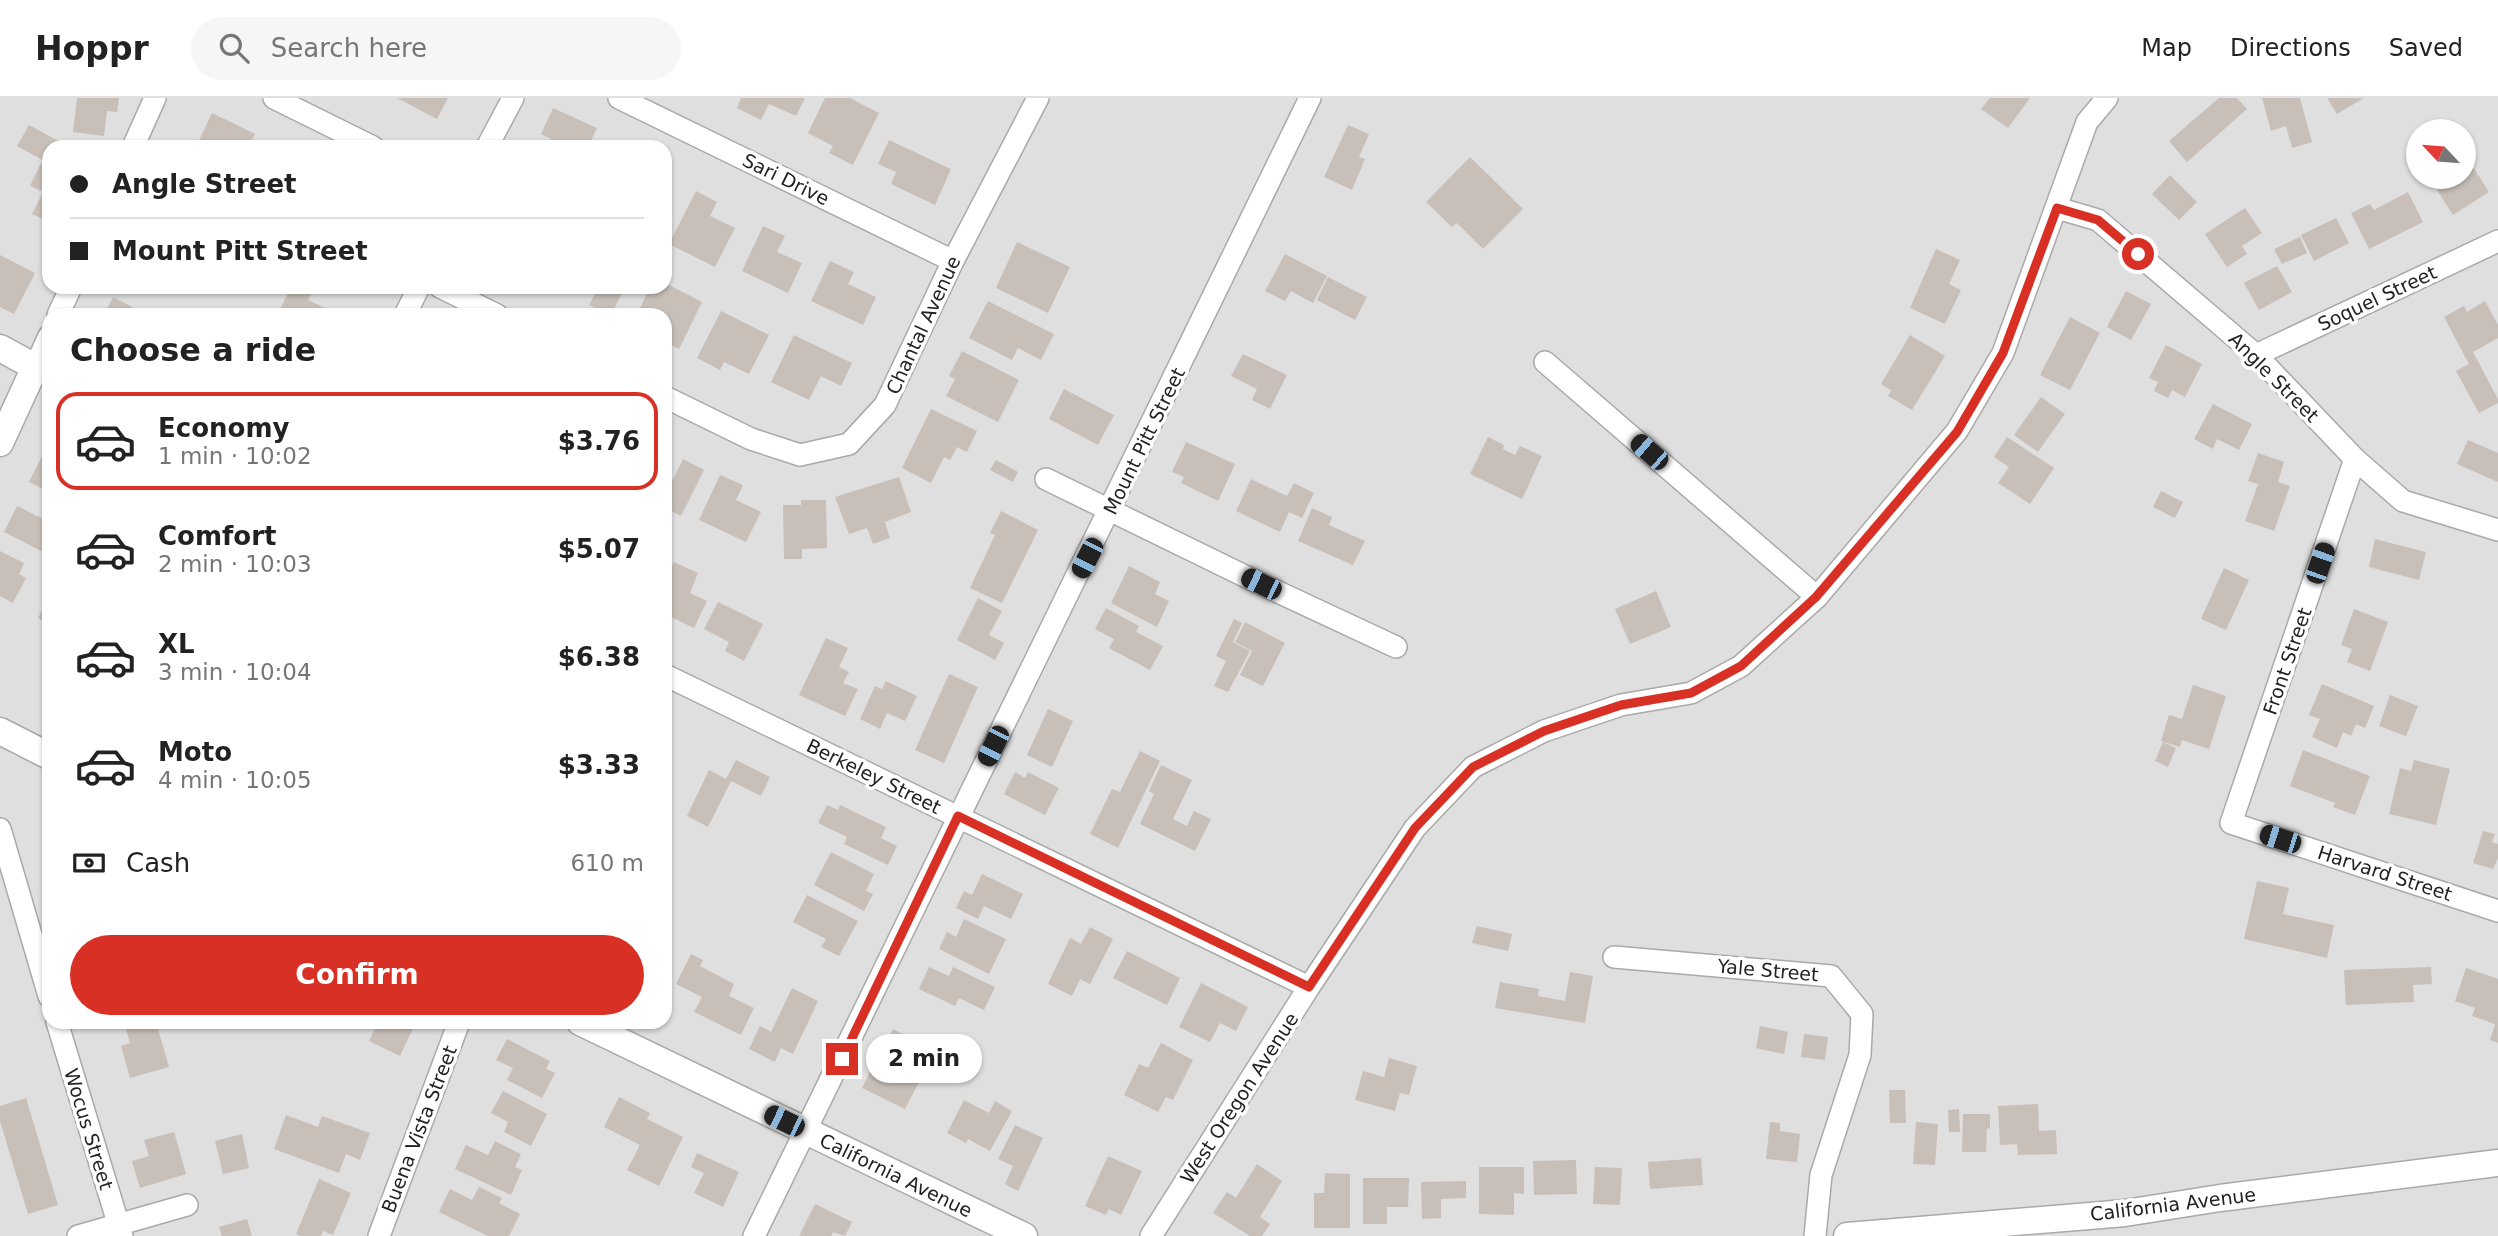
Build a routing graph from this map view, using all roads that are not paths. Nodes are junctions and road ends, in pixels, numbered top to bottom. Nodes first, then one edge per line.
1 (155, 98) edge
2 (274, 98) edge
3 (513, 98) edge
4 (619, 98) edge
5 (1038, 98) edge
6 (1310, 98) edge
7 (2107, 98) edge
8 (136, 140) edge
9 (359, 140) edge
10 (491, 140) edge
11 (2057, 208) junction
12 (2498, 241) edge
13 (953, 261) junction
14 (454, 294) edge
15 (483, 308) edge
16 (0, 348) edge
17 (2256, 355) junction
18 (1545, 362) dead end
19 (42, 370) edge
20 (672, 400) edge
21 (0, 443) edge
22 (2355, 459) junction
23 (1046, 479) dead end
24 (1110, 511) junction
25 (2498, 530) edge
26 (1816, 597) junction
27 (1396, 647) dead end
28 (672, 678) edge
29 (0, 731) edge
30 (42, 752) edge
31 (958, 816) junction
32 (2231, 823) joint
33 (0, 830) edge
34 (8, 892) edge
35 (2498, 911) edge
36 (1614, 957) dead end
37 (42, 978) edge
38 (1309, 987) junction
39 (59, 1029) edge
40 (456, 1029) edge
41 (594, 1029) edge
42 (807, 1132) junction
43 (2498, 1163) edge
44 (187, 1205) dead end
45 (2095, 1225) edge
46 (120, 1230) edge
47 (78, 1236) edge
48 (379, 1236) edge
49 (754, 1236) edge
50 (1024, 1236) edge
51 (1150, 1236) edge
52 (1815, 1236) edge
53 (1847, 1236) edge

1 - 8 street
2 - 9 street
3 - 10 street
4 - 13 street, Sari Drive
5 - 13 street, Chantal Avenue
6 - 24 street, Mount Pitt Street
7 - 11 street, West Oregon Avenue
11 - 17 street, Angle Street
11 - 26 street, West Oregon Avenue
12 - 17 street, Soquel Street
13 - 20 street, Chantal Avenue
14 - 15 street
16 - 19 street
17 - 22 street, Angle Street
18 - 26 street
19 - 21 street
22 - 25 street, Angle Street
22 - 32 street, Front Street
23 - 24 street
24 - 27 street
24 - 31 street, Mount Pitt Street
26 - 38 street, West Oregon Avenue
28 - 31 street, Berkeley Street
29 - 30 street
31 - 38 street, Berkeley Street
31 - 42 street, Mount Pitt Street
32 - 35 street, Harvard Street
33 - 34 street
34 - 37 street
36 - 52 street, Yale Street
38 - 51 street, West Oregon Avenue
39 - 46 street, Wocus Street
40 - 48 street, Buena Vista Street
41 - 42 street, California Avenue
42 - 49 street, Mount Pitt Street
42 - 50 street, California Avenue
43 - 45 street, California Avenue
44 - 46 street
45 - 53 street, California Avenue
46 - 47 street

